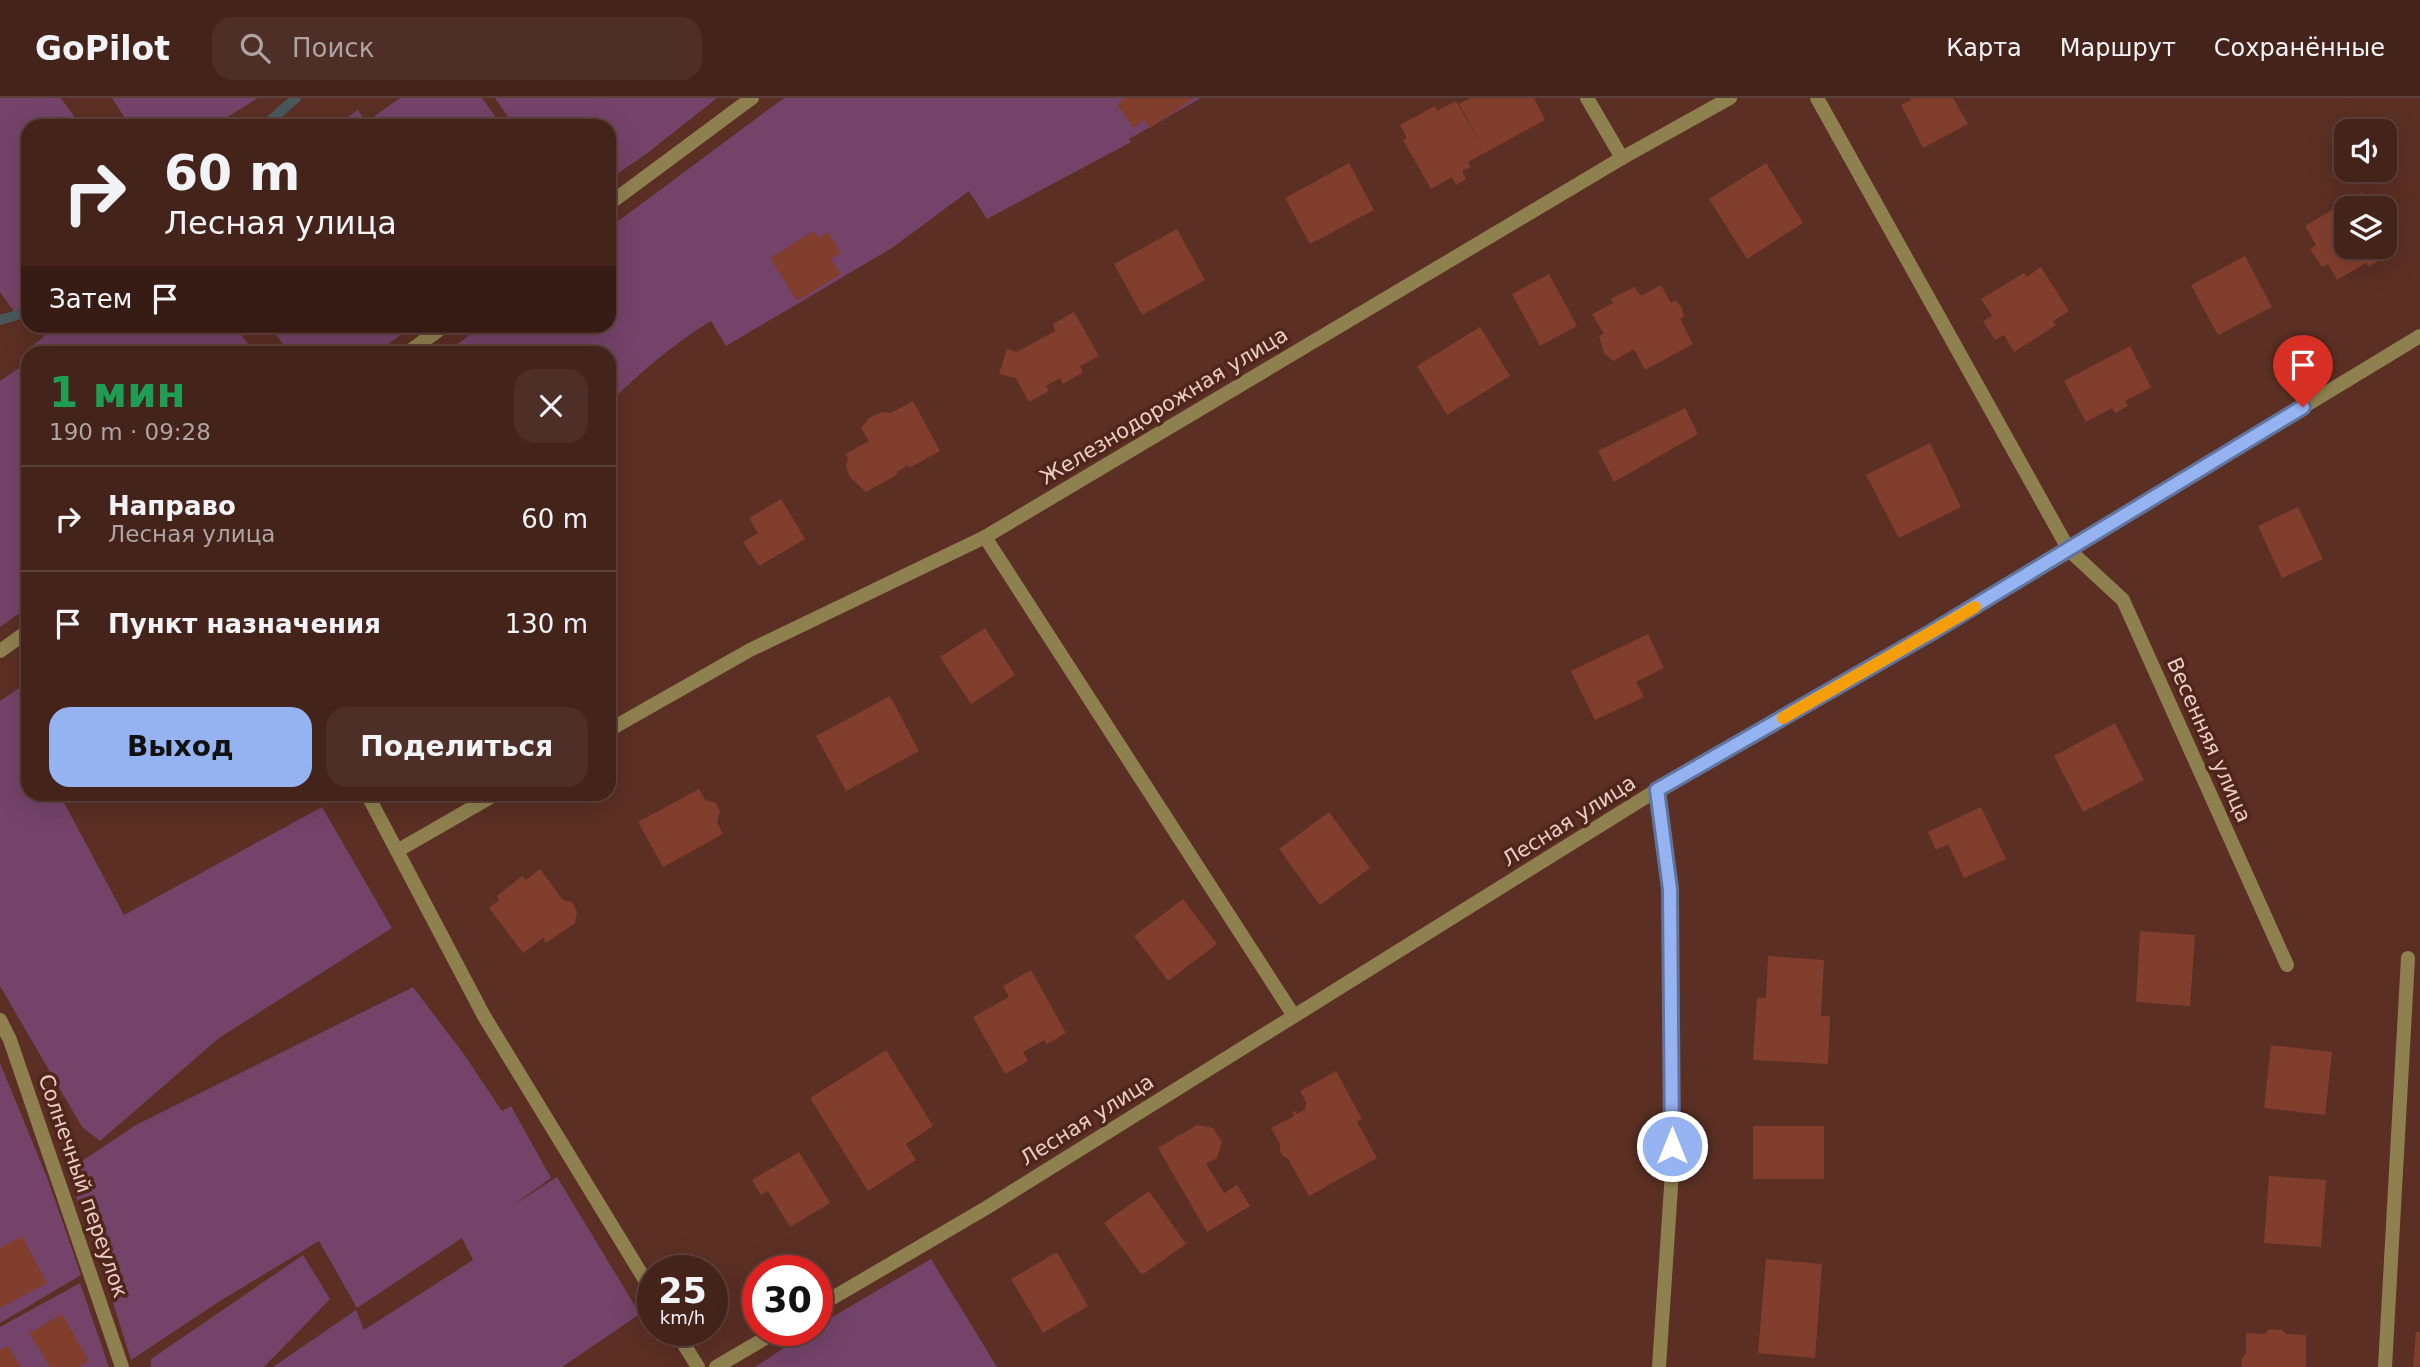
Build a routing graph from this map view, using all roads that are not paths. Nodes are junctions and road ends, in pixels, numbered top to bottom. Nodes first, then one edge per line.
1 (752, 98) edge
2 (1587, 98) edge
3 (1730, 98) edge
4 (1817, 98) edge
5 (1622, 159) junction
6 (616, 199) edge
7 (434, 333) edge
8 (2420, 336) edge
9 (417, 346) edge
10 (985, 537) junction
11 (2069, 550) junction
12 (21, 636) edge
13 (0, 651) edge
14 (616, 726) edge
15 (1657, 790) junction
16 (371, 801) edge
17 (484, 801) edge
18 (397, 851) junction
19 (2408, 958) dead end
20 (2287, 965) dead end
21 (1294, 1016) junction
22 (0, 1020) edge
23 (637, 1267) edge
24 (833, 1298) edge
25 (685, 1346) edge
26 (752, 1346) edge
27 (122, 1367) edge
28 (698, 1367) edge
29 (716, 1367) edge
30 (1659, 1367) edge
31 (2385, 1367) edge

1 - 6 street
2 - 5 street
3 - 5 street, Железнодорожная улица
4 - 11 street, Весенняя улица
5 - 10 street, Железнодорожная улица
7 - 9 street
8 - 11 street, Лесная улица
10 - 14 street, Железнодорожная улица
10 - 21 street
11 - 15 street, Лесная улица
11 - 20 street, Весенняя улица
12 - 13 street
15 - 21 street, Лесная улица
15 - 30 street
16 - 18 street
17 - 18 street
18 - 23 street
19 - 31 street
21 - 24 street, Лесная улица
22 - 27 street, Солнечный переулок
25 - 28 street
26 - 29 street

